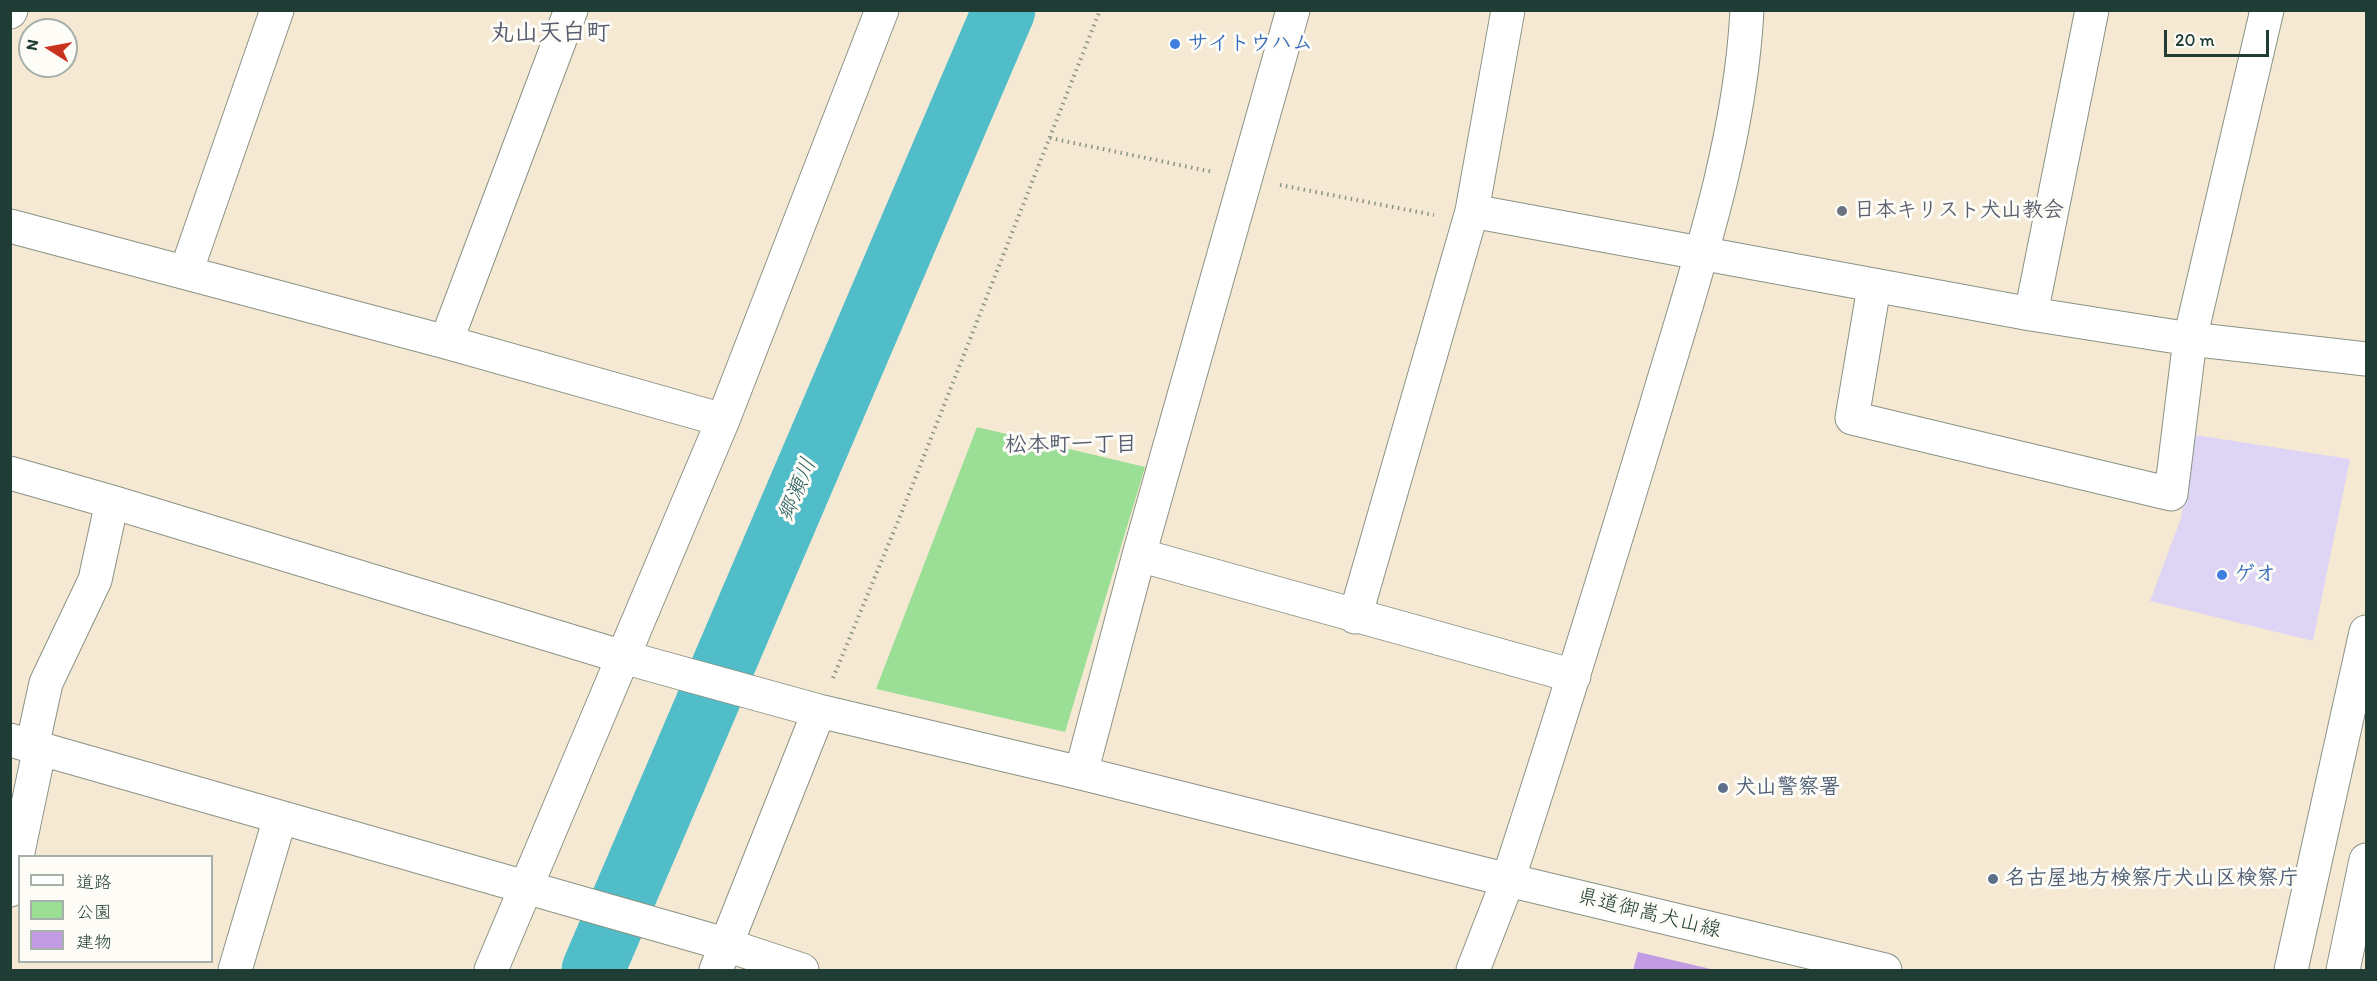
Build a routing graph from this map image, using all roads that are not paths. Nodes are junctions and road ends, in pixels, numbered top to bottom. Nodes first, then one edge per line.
1 (278, 10) edge
2 (571, 10) edge
3 (882, 10) edge
4 (1293, 10) edge
5 (1508, 10) edge
6 (1747, 10) edge
7 (2092, 10) edge
8 (2267, 10) edge
9 (1470, 216) junction
10 (10, 226) edge
11 (1701, 254) junction
12 (186, 273) junction
13 (1874, 287) junction
14 (2031, 314) junction
15 (2190, 339) junction
16 (446, 342) junction
17 (2367, 360) edge
18 (723, 420) junction
19 (10, 473) edge
20 (112, 502) junction
21 (1139, 555) junction
22 (1355, 617) junction
23 (2367, 632) edge
24 (623, 657) junction
25 (1574, 676) junction
26 (819, 711) junction
27 (27, 745) edge
28 (1081, 773) junction
29 (280, 818) junction
30 (2367, 860) edge
31 (1508, 880) junction
32 (532, 889) junction
33 (10, 890) edge
34 (717, 952) edge
35 (235, 970) edge
36 (491, 970) edge
37 (802, 970) edge
38 (1473, 970) edge
39 (1885, 970) edge
40 (2291, 970) edge
41 (2343, 970) edge

1 - 12 street
2 - 16 street
3 - 18 street
4 - 21 street
5 - 9 street
6 - 11 street
7 - 14 street
8 - 15 street
9 - 11 street
9 - 22 street
10 - 12 street
11 - 13 street
11 - 25 street
12 - 16 street
13 - 14 street
13 - 15 street
14 - 15 street
15 - 17 street
16 - 18 street
18 - 24 street
19 - 20 street, 県道御嵩犬山線
20 - 24 street, 県道御嵩犬山線
20 - 27 street
21 - 22 street
21 - 28 street
22 - 25 street
23 - 40 street
24 - 26 street, 県道御嵩犬山線
24 - 32 street
25 - 31 street
26 - 28 street, 県道御嵩犬山線
26 - 34 street
27 - 29 street
27 - 33 street
28 - 31 street, 県道御嵩犬山線
29 - 32 street
29 - 35 street
30 - 41 street
31 - 38 street
31 - 39 street, 県道御嵩犬山線
32 - 34 street
32 - 36 street
34 - 37 street

